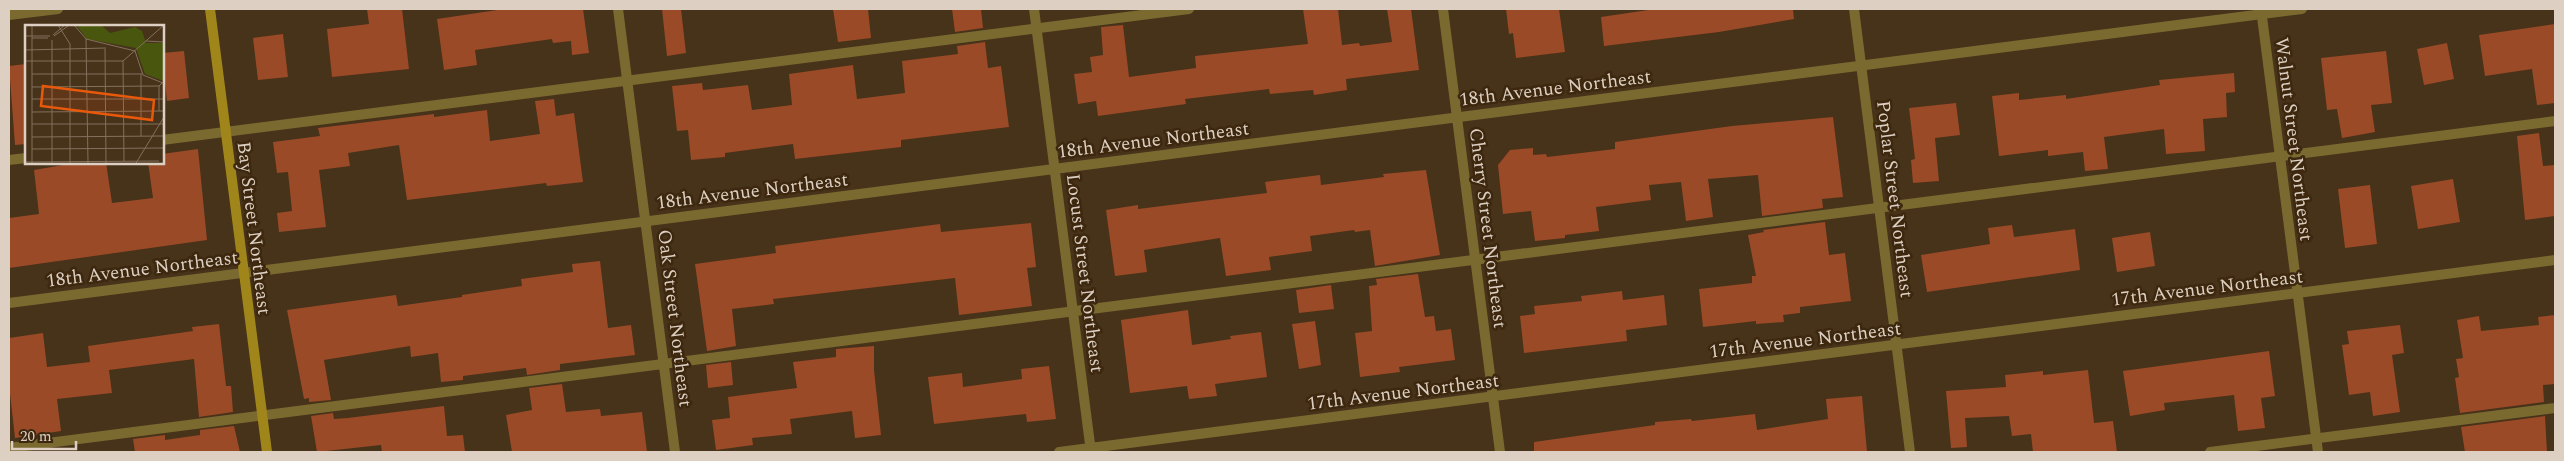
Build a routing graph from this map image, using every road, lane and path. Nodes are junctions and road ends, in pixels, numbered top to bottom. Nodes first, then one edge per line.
1 (58, 9) edge
2 (210, 9) edge
3 (618, 9) edge
4 (1034, 9) edge
5 (1189, 9) edge
6 (1443, 9) edge
7 (1854, 9) edge
8 (2302, 9) edge
9 (2261, 11) edge
10 (9, 15) edge
11 (1037, 28) junction
12 (1861, 65) junction
13 (628, 81) junction
14 (1457, 117) junction
15 (2555, 121) edge
16 (226, 132) junction
17 (164, 140) edge
18 (2280, 156) junction
19 (25, 158) edge
20 (9, 160) edge
21 (1055, 169) junction
22 (1879, 208) junction
23 (646, 221) junction
24 (1476, 260) junction
25 (2555, 260) edge
26 (244, 273) junction
27 (2298, 293) junction
28 (9, 303) edge
29 (1073, 311) junction
30 (1896, 345) junction
31 (664, 364) junction
32 (1493, 397) junction
33 (2555, 408) edge
34 (262, 415) junction
35 (2316, 438) junction
36 (9, 448) edge
37 (1091, 450) edge
38 (266, 452) edge
39 (675, 452) edge
40 (1059, 452) edge
41 (1500, 452) edge
42 (1910, 452) edge
43 (2210, 452) edge
44 (2318, 452) edge

1 - 10 street
2 - 16 street, Bay Street Northeast
3 - 13 street, Oak Street Northeast
4 - 11 street, Locust Street Northeast
5 - 11 street
6 - 14 street, Cherry Street Northeast
7 - 12 street, Poplar Street Northeast
8 - 9 street, 18th Avenue Northeast
9 - 12 street, 18th Avenue Northeast
9 - 18 street, Walnut Street Northeast
11 - 13 street
11 - 21 street, Locust Street Northeast
12 - 14 street, 18th Avenue Northeast
12 - 22 street, Poplar Street Northeast
13 - 16 street
13 - 23 street, Oak Street Northeast
14 - 21 street, 18th Avenue Northeast
14 - 24 street, Cherry Street Northeast
15 - 18 street
16 - 17 street
16 - 26 street, Bay Street Northeast
18 - 22 street
18 - 27 street, Walnut Street Northeast
19 - 20 street
21 - 23 street, 18th Avenue Northeast
21 - 29 street, Locust Street Northeast
22 - 24 street
22 - 30 street, Poplar Street Northeast
23 - 26 street, 18th Avenue Northeast
23 - 31 street, Oak Street Northeast
24 - 29 street
24 - 32 street, Cherry Street Northeast
25 - 27 street, 17th Avenue Northeast
26 - 28 street, 18th Avenue Northeast
26 - 34 street, Bay Street Northeast
27 - 30 street, 17th Avenue Northeast
27 - 35 street, Walnut Street Northeast
29 - 31 street
29 - 37 street, Locust Street Northeast
30 - 32 street, 17th Avenue Northeast
30 - 42 street, Poplar Street Northeast
31 - 34 street
31 - 39 street, Oak Street Northeast
32 - 37 street, 17th Avenue Northeast
32 - 41 street, Cherry Street Northeast
33 - 35 street
34 - 36 street
34 - 38 street, Bay Street Northeast
35 - 43 street
35 - 44 street, Walnut Street Northeast
37 - 40 street, 17th Avenue Northeast

